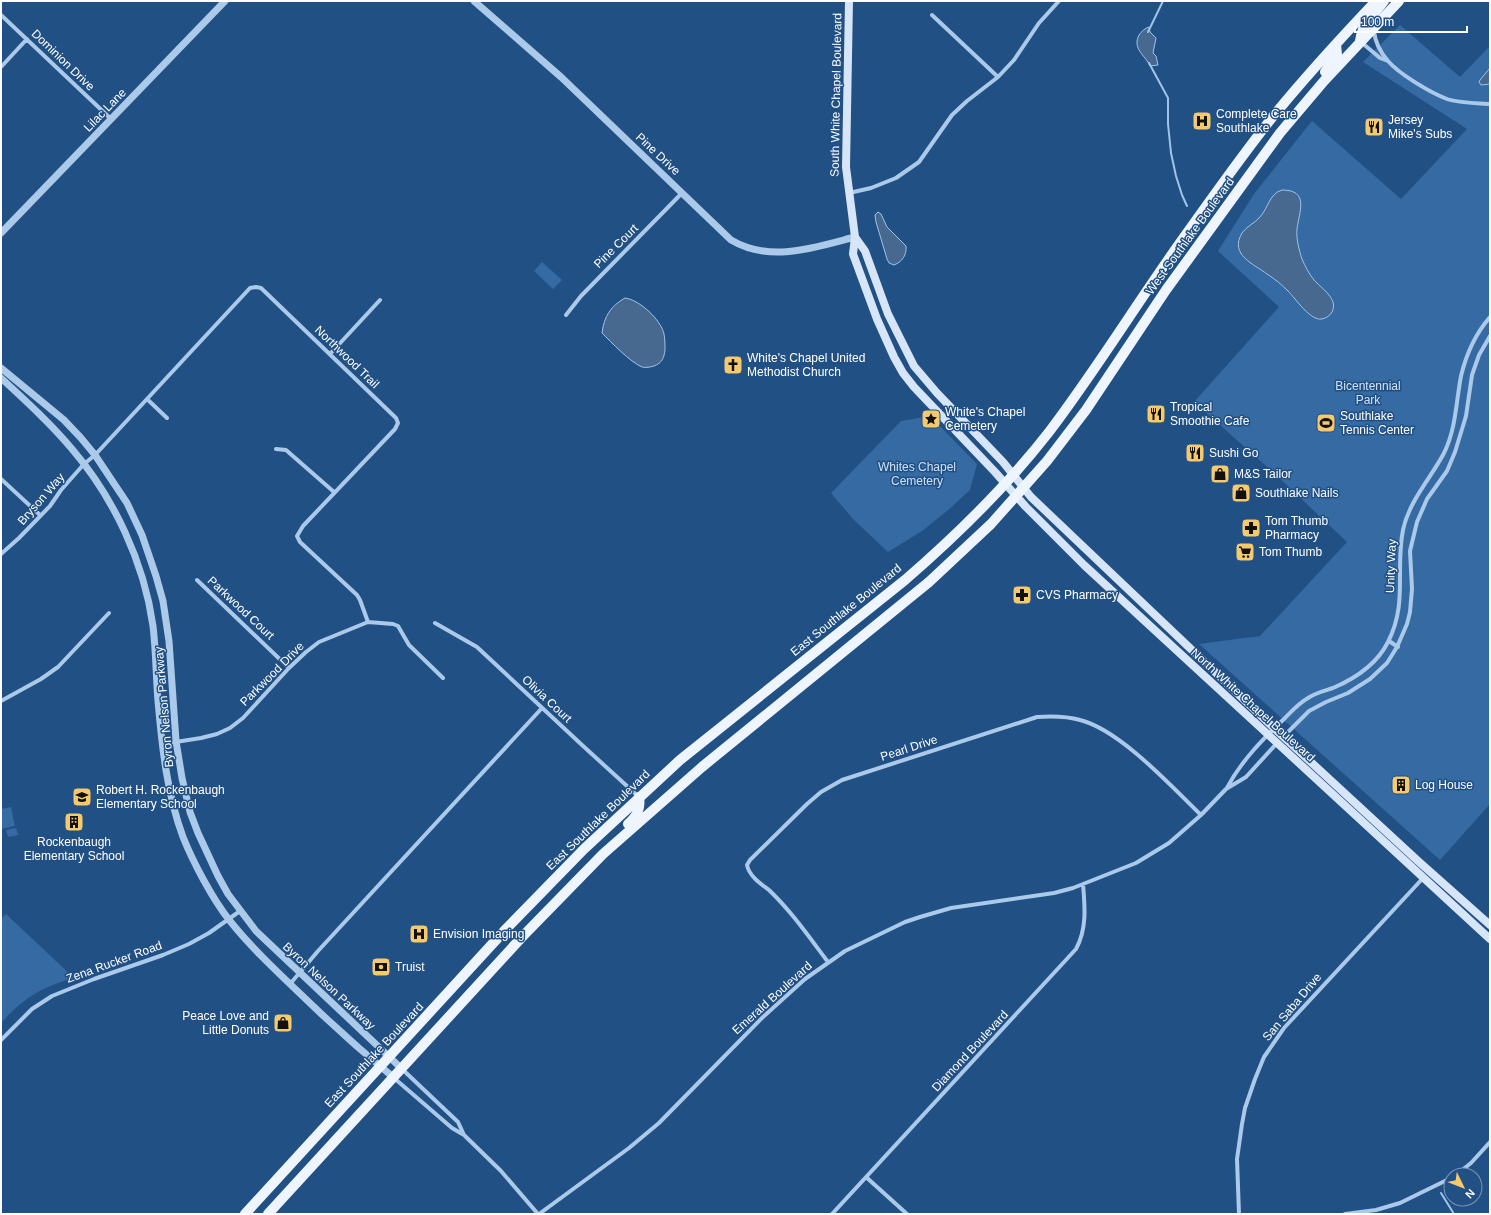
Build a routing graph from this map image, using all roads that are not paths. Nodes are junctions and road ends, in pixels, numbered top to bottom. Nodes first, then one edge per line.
1 (225, 1) edge
2 (474, 1) edge
3 (849, 1) edge
4 (1059, 1) edge
5 (1376, 1) edge
6 (1384, 1) edge
7 (1399, 1) edge
8 (1, 15) edge
9 (932, 15) dead end
10 (1374, 27) junction
11 (27, 39) junction
12 (1360, 42) junction
13 (1336, 44) junction
14 (1388, 61) junction
15 (1, 67) edge
16 (998, 77) junction
17 (1318, 88) junction
18 (1490, 104) edge
19 (111, 119) junction
20 (682, 193) junction
21 (848, 193) junction
22 (1, 233) edge
23 (855, 237) junction
24 (380, 300) dead end
25 (566, 315) dead end
26 (1490, 317) edge
27 (1490, 336) edge
28 (330, 354) junction
29 (1, 368) edge
30 (1, 378) edge
31 (147, 398) junction
32 (167, 418) dead end
33 (276, 449) dead end
34 (95, 455) junction
35 (84, 464) junction
36 (1014, 474) junction
37 (1, 479) edge
38 (1006, 483) junction
39 (1025, 487) junction
40 (334, 492) junction
41 (1016, 496) junction
42 (40, 515) junction
43 (1, 554) edge
44 (197, 580) dead end
45 (109, 613) dead end
46 (863, 614) junction
47 (368, 622) junction
48 (435, 623) dead end
49 (873, 629) junction
50 (1388, 641) junction
51 (1397, 647) junction
52 (290, 668) junction
53 (444, 678) dead end
54 (1, 700) edge
55 (542, 708) junction
56 (1274, 728) junction
57 (1268, 734) junction
58 (1284, 736) junction
59 (176, 741) junction
60 (1277, 743) junction
61 (163, 744) junction
62 (1227, 788) junction
63 (639, 797) junction
64 (1200, 815) junction
65 (198, 832) junction
66 (184, 837) junction
67 (603, 854) junction
68 (1427, 874) junction
69 (1083, 884) junction
70 (240, 910) junction
71 (228, 919) junction
72 (1490, 925) edge
73 (1490, 939) edge
74 (828, 962) junction
75 (299, 973) junction
76 (290, 984) junction
77 (1, 1040) edge
78 (389, 1057) junction
79 (380, 1067) junction
80 (401, 1068) junction
81 (393, 1077) junction
82 (464, 1135) junction
83 (1490, 1142) edge
84 (1466, 1167) edge
85 (866, 1177) junction
86 (1443, 1182) edge
87 (245, 1214) edge
88 (268, 1214) edge
89 (539, 1214) edge
90 (832, 1214) edge
91 (907, 1214) edge
92 (1239, 1214) edge
93 (1345, 1214) edge

1 - 19 street, Lilac Lane
2 - 20 street, Pine Drive
3 - 21 main road, South White Chapel Boulevard
4 - 16 street
5 - 13 main road, West Southlake Boulevard
6 - 12 main road
7 - 10 main road, West Southlake Boulevard
8 - 11 street, Dominion Drive
9 - 16 street
10 - 12 main road, West Southlake Boulevard
10 - 14 street
11 - 15 street
11 - 19 street, Dominion Drive
12 - 14 street
12 - 17 main road, West Southlake Boulevard
13 - 17 main road
13 - 36 main road, West Southlake Boulevard
14 - 18 street
16 - 21 street
17 - 39 main road, West Southlake Boulevard
19 - 22 street, Lilac Lane
20 - 23 street, Pine Drive
20 - 25 street, Pine Court
21 - 23 main road, South White Chapel Boulevard
23 - 36 main road, South White Chapel Boulevard
23 - 38 main road, South White Chapel Boulevard
24 - 28 street
26 - 50 street, Unity Way
27 - 51 street, Unity Way
28 - 31 street, Northwood Trail
28 - 40 street, Northwood Trail
29 - 34 street, Byron Nelson Parkway
30 - 35 street, Byron Nelson Parkway
31 - 32 street
31 - 34 street, Northwood Trail
33 - 40 street
34 - 35 street, Bryson Way
34 - 59 street, Byron Nelson Parkway
35 - 42 street, Bryson Way
35 - 61 street, Byron Nelson Parkway
36 - 38 main road, West Southlake Boulevard
36 - 39 main road, North White Chapel Boulevard
37 - 42 street
38 - 41 main road, North White Chapel Boulevard
38 - 46 main road, East Southlake Boulevard
39 - 41 main road, West Southlake Boulevard
39 - 56 main road, North White Chapel Boulevard
40 - 47 street, Northwood Trail
41 - 49 main road
41 - 57 main road, North White Chapel Boulevard
42 - 43 street, Bryson Way
44 - 52 street, Parkwood Court
45 - 54 street
46 - 49 main road
46 - 63 main road, East Southlake Boulevard
47 - 52 street, Parkwood Drive
47 - 53 street, Parkwood Drive
48 - 55 street, Olivia Court
49 - 67 main road
50 - 51 street
50 - 56 street, Unity Way
51 - 58 street, Unity Way
52 - 59 street, Parkwood Drive
55 - 63 street, Olivia Court
55 - 75 street
56 - 57 street, Emerald Boulevard
56 - 58 main road, North White Chapel Boulevard
57 - 60 main road, North White Chapel Boulevard
57 - 62 street, Emerald Boulevard
58 - 60 street, Emerald Boulevard
58 - 68 main road, North White Chapel Boulevard
59 - 61 street, Parkwood Drive
59 - 65 street, Byron Nelson Parkway
60 - 62 street, Emerald Boulevard
60 - 68 main road, North White Chapel Boulevard
61 - 66 street, Byron Nelson Parkway
62 - 64 street, Emerald Boulevard
63 - 67 main road
63 - 78 main road, East Southlake Boulevard
64 - 69 street, Emerald Boulevard
64 - 74 street, Pearl Drive
65 - 66 street
65 - 70 street, Byron Nelson Parkway
66 - 71 street, Byron Nelson Parkway
67 - 80 main road
68 - 72 main road, North White Chapel Boulevard
68 - 73 main road, North White Chapel Boulevard
68 - 92 street, San Saba Drive
69 - 74 street, Emerald Boulevard
69 - 85 street, Diamond Boulevard
70 - 71 street, Zena Rucker Road
70 - 75 street, Byron Nelson Parkway
71 - 76 street, Byron Nelson Parkway
71 - 77 street, Zena Rucker Road
74 - 89 street, Emerald Boulevard
75 - 76 street
75 - 78 street, Byron Nelson Parkway
76 - 79 street, Byron Nelson Parkway
78 - 79 main road, East Southlake Boulevard
78 - 80 street, Byron Nelson Parkway
79 - 81 street, Byron Nelson Parkway
79 - 87 main road, East Southlake Boulevard
80 - 81 main road
80 - 82 street
81 - 82 street
81 - 88 main road
82 - 89 street
83 - 84 street
85 - 90 street, Diamond Boulevard
85 - 91 street
86 - 93 street

